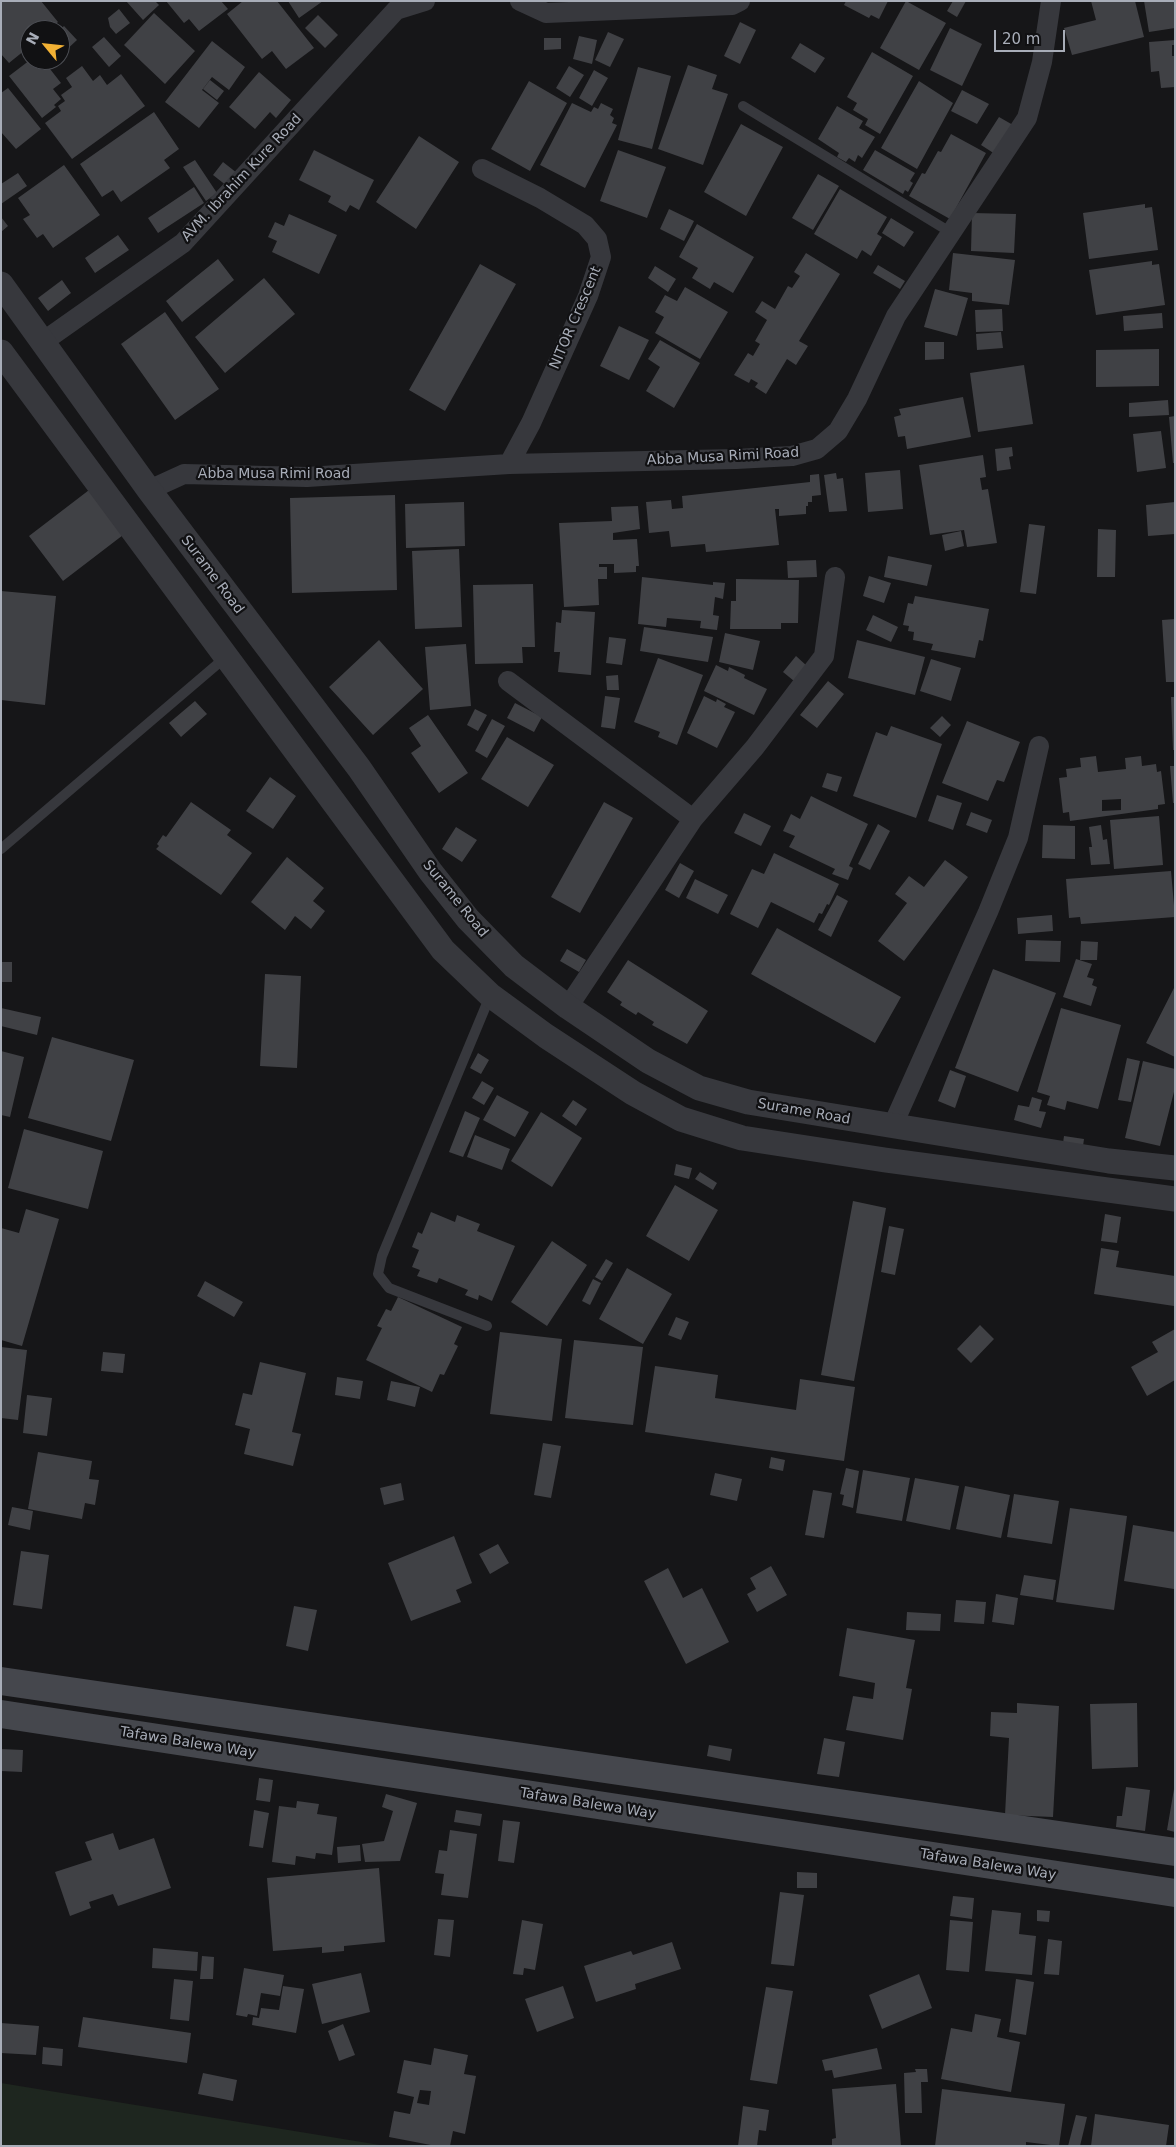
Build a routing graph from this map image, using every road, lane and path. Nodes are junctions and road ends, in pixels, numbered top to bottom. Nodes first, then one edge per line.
1 (425, 1) edge
2 (520, 1) edge
3 (740, 1) edge
4 (1051, 1) edge
5 (744, 106) dead end
6 (482, 169) dead end
7 (950, 232) junction
8 (1, 284) edge
9 (44, 342) junction
10 (1, 352) edge
11 (509, 464) junction
12 (149, 490) junction
13 (835, 577) dead end
14 (227, 656) junction
15 (508, 681) dead end
16 (1039, 746) dead end
17 (359, 768) junction
18 (326, 790) junction
19 (693, 819) junction
20 (1, 849) edge
21 (490, 995) junction
22 (568, 1007) junction
23 (892, 1127) junction
24 (1175, 1168) edge
25 (1175, 1199) edge
26 (487, 1326) dead end
27 (1, 1681) edge
28 (1, 1714) edge
29 (1175, 1852) edge
30 (1175, 1893) edge

1 - 9 street, AVM. Ibrahim Kure Road
2 - 3 street
4 - 7 street, Abba Musa Rimi Road
5 - 7 lane
6 - 11 street, NITOR Crescent
7 - 11 street, Abba Musa Rimi Road
8 - 9 street, Surame Road
9 - 12 street, Surame Road
10 - 14 street
11 - 12 street, Abba Musa Rimi Road
12 - 17 street, Surame Road
13 - 19 street
14 - 18 street
14 - 20 lane
15 - 19 street
16 - 23 street
17 - 18 street
17 - 22 street, Surame Road
18 - 21 street
19 - 22 street
21 - 25 street
21 - 26 lane
22 - 23 street, Surame Road
23 - 24 street, Surame Road
27 - 29 main road
28 - 30 main road, Tafawa Balewa Way

